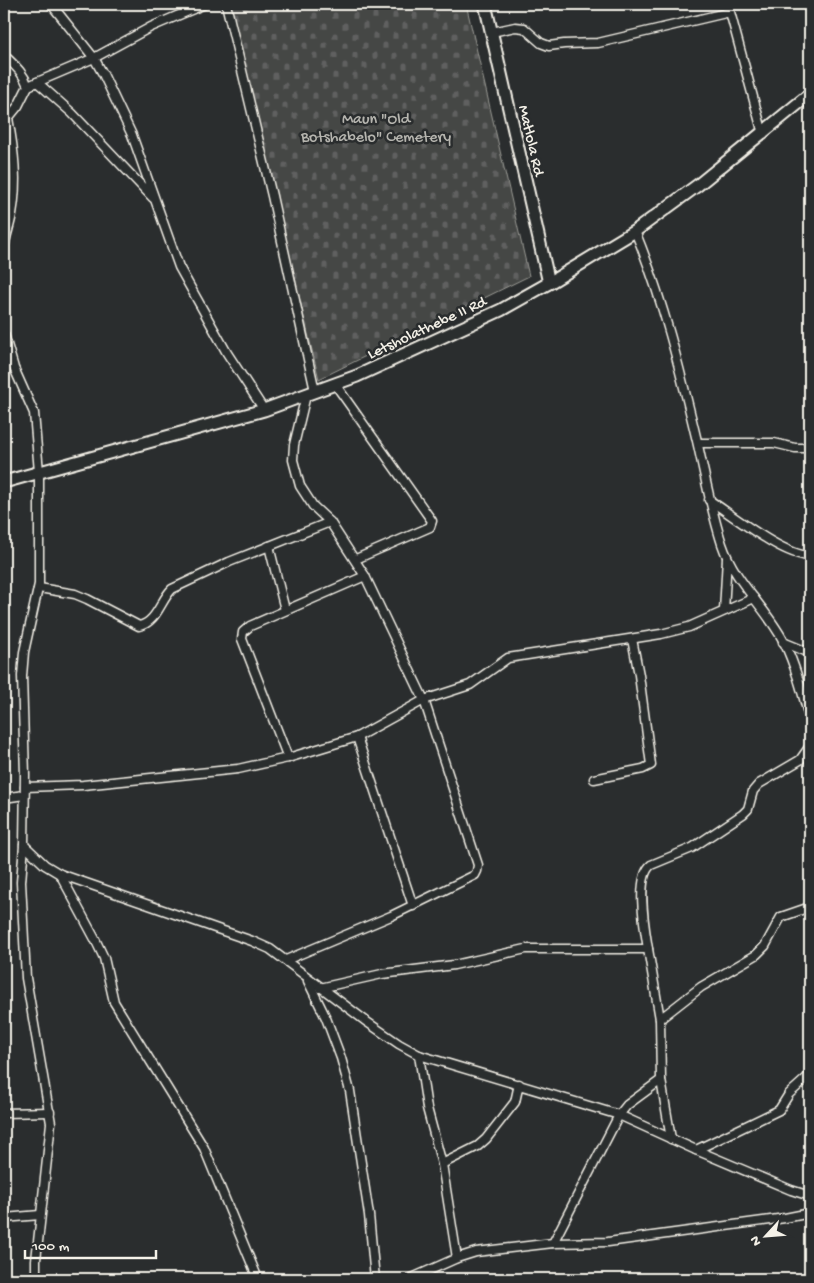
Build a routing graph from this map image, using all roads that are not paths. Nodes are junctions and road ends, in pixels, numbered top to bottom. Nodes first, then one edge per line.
1 (51, 4) edge
2 (206, 4) edge
3 (226, 4) edge
4 (486, 4) edge
5 (492, 32) junction
6 (4, 55) edge
7 (94, 58) junction
8 (37, 82) junction
9 (28, 86) junction
10 (810, 96) edge
11 (6, 120) edge
12 (763, 134) junction
13 (156, 202) junction
14 (635, 231) junction
15 (4, 248) edge
16 (549, 283) junction
17 (4, 334) edge
18 (335, 384) junction
19 (311, 393) junction
20 (264, 410) junction
21 (698, 444) junction
22 (810, 448) edge
23 (39, 472) junction
24 (4, 482) edge
25 (709, 500) junction
26 (330, 522) junction
27 (270, 546) junction
28 (727, 556) junction
29 (810, 556) edge
30 (356, 559) junction
31 (366, 576) junction
32 (39, 588) junction
33 (754, 598) junction
34 (285, 610) junction
35 (724, 611) junction
36 (632, 639) junction
37 (784, 642) junction
38 (810, 646) edge
39 (800, 649) junction
40 (810, 653) edge
41 (424, 700) junction
42 (810, 721) edge
43 (357, 737) junction
44 (810, 746) edge
45 (288, 758) junction
46 (594, 779) dead end
47 (24, 791) junction
48 (4, 798) edge
49 (24, 845) junction
50 (60, 874) junction
51 (412, 906) junction
52 (810, 907) edge
53 (648, 950) junction
54 (286, 960) junction
55 (307, 978) junction
56 (320, 988) junction
57 (660, 1019) junction
58 (419, 1055) junction
59 (810, 1075) edge
60 (661, 1080) junction
61 (519, 1084) junction
62 (50, 1112) junction
63 (4, 1113) edge
64 (619, 1115) junction
65 (671, 1139) junction
66 (696, 1150) junction
67 (442, 1164) junction
68 (810, 1196) edge
69 (810, 1213) edge
70 (40, 1215) junction
71 (4, 1218) edge
72 (553, 1243) junction
73 (457, 1258) junction
74 (36, 1279) edge
75 (258, 1279) edge
76 (374, 1279) edge
77 (410, 1279) edge

1 - 7 street
2 - 7 street
3 - 19 street
4 - 5 street, Matlola Rd
5 - 12 street
5 - 16 street, Matlola Rd
6 - 9 street
7 - 8 street
7 - 13 street
8 - 9 street
8 - 13 street
9 - 11 street
10 - 12 street, Letsholathebe II Rd
11 - 15 street
12 - 14 street, Letsholathebe II Rd
13 - 20 street
14 - 16 street, Letsholathebe II Rd
14 - 21 street
16 - 18 street, Letsholathebe II Rd
17 - 23 street
18 - 19 street, Letsholathebe II Rd
18 - 30 street
19 - 20 street, Letsholathebe II Rd
19 - 26 street
20 - 23 street, Letsholathebe II Rd
21 - 22 street
21 - 25 street
23 - 24 street, Letsholathebe II Rd
23 - 32 street
25 - 28 street
25 - 29 street
26 - 27 street
26 - 30 street
27 - 32 street
27 - 34 street
28 - 33 street
28 - 35 street
30 - 31 street
31 - 34 street
31 - 41 street
32 - 47 street
33 - 35 street
33 - 37 street
34 - 45 street
35 - 36 street
36 - 41 street
36 - 46 street
37 - 39 street
37 - 42 street
38 - 39 street
39 - 40 street
41 - 43 street
41 - 51 street
43 - 45 street
43 - 51 street
44 - 53 street
45 - 47 street
47 - 48 street
47 - 49 street
49 - 50 street
49 - 62 street
50 - 54 street
50 - 75 street
51 - 54 street
52 - 57 street
53 - 56 street
53 - 57 street
54 - 55 street
55 - 56 street
55 - 76 street
56 - 58 street
57 - 60 street
58 - 61 street
58 - 67 street
59 - 66 street
60 - 64 street
60 - 65 street
61 - 64 street
61 - 67 street
62 - 63 street
62 - 70 street
64 - 65 street
64 - 72 street
65 - 66 street
66 - 68 street
67 - 73 street
69 - 72 street
70 - 71 street
70 - 74 street
72 - 73 street
73 - 77 street

